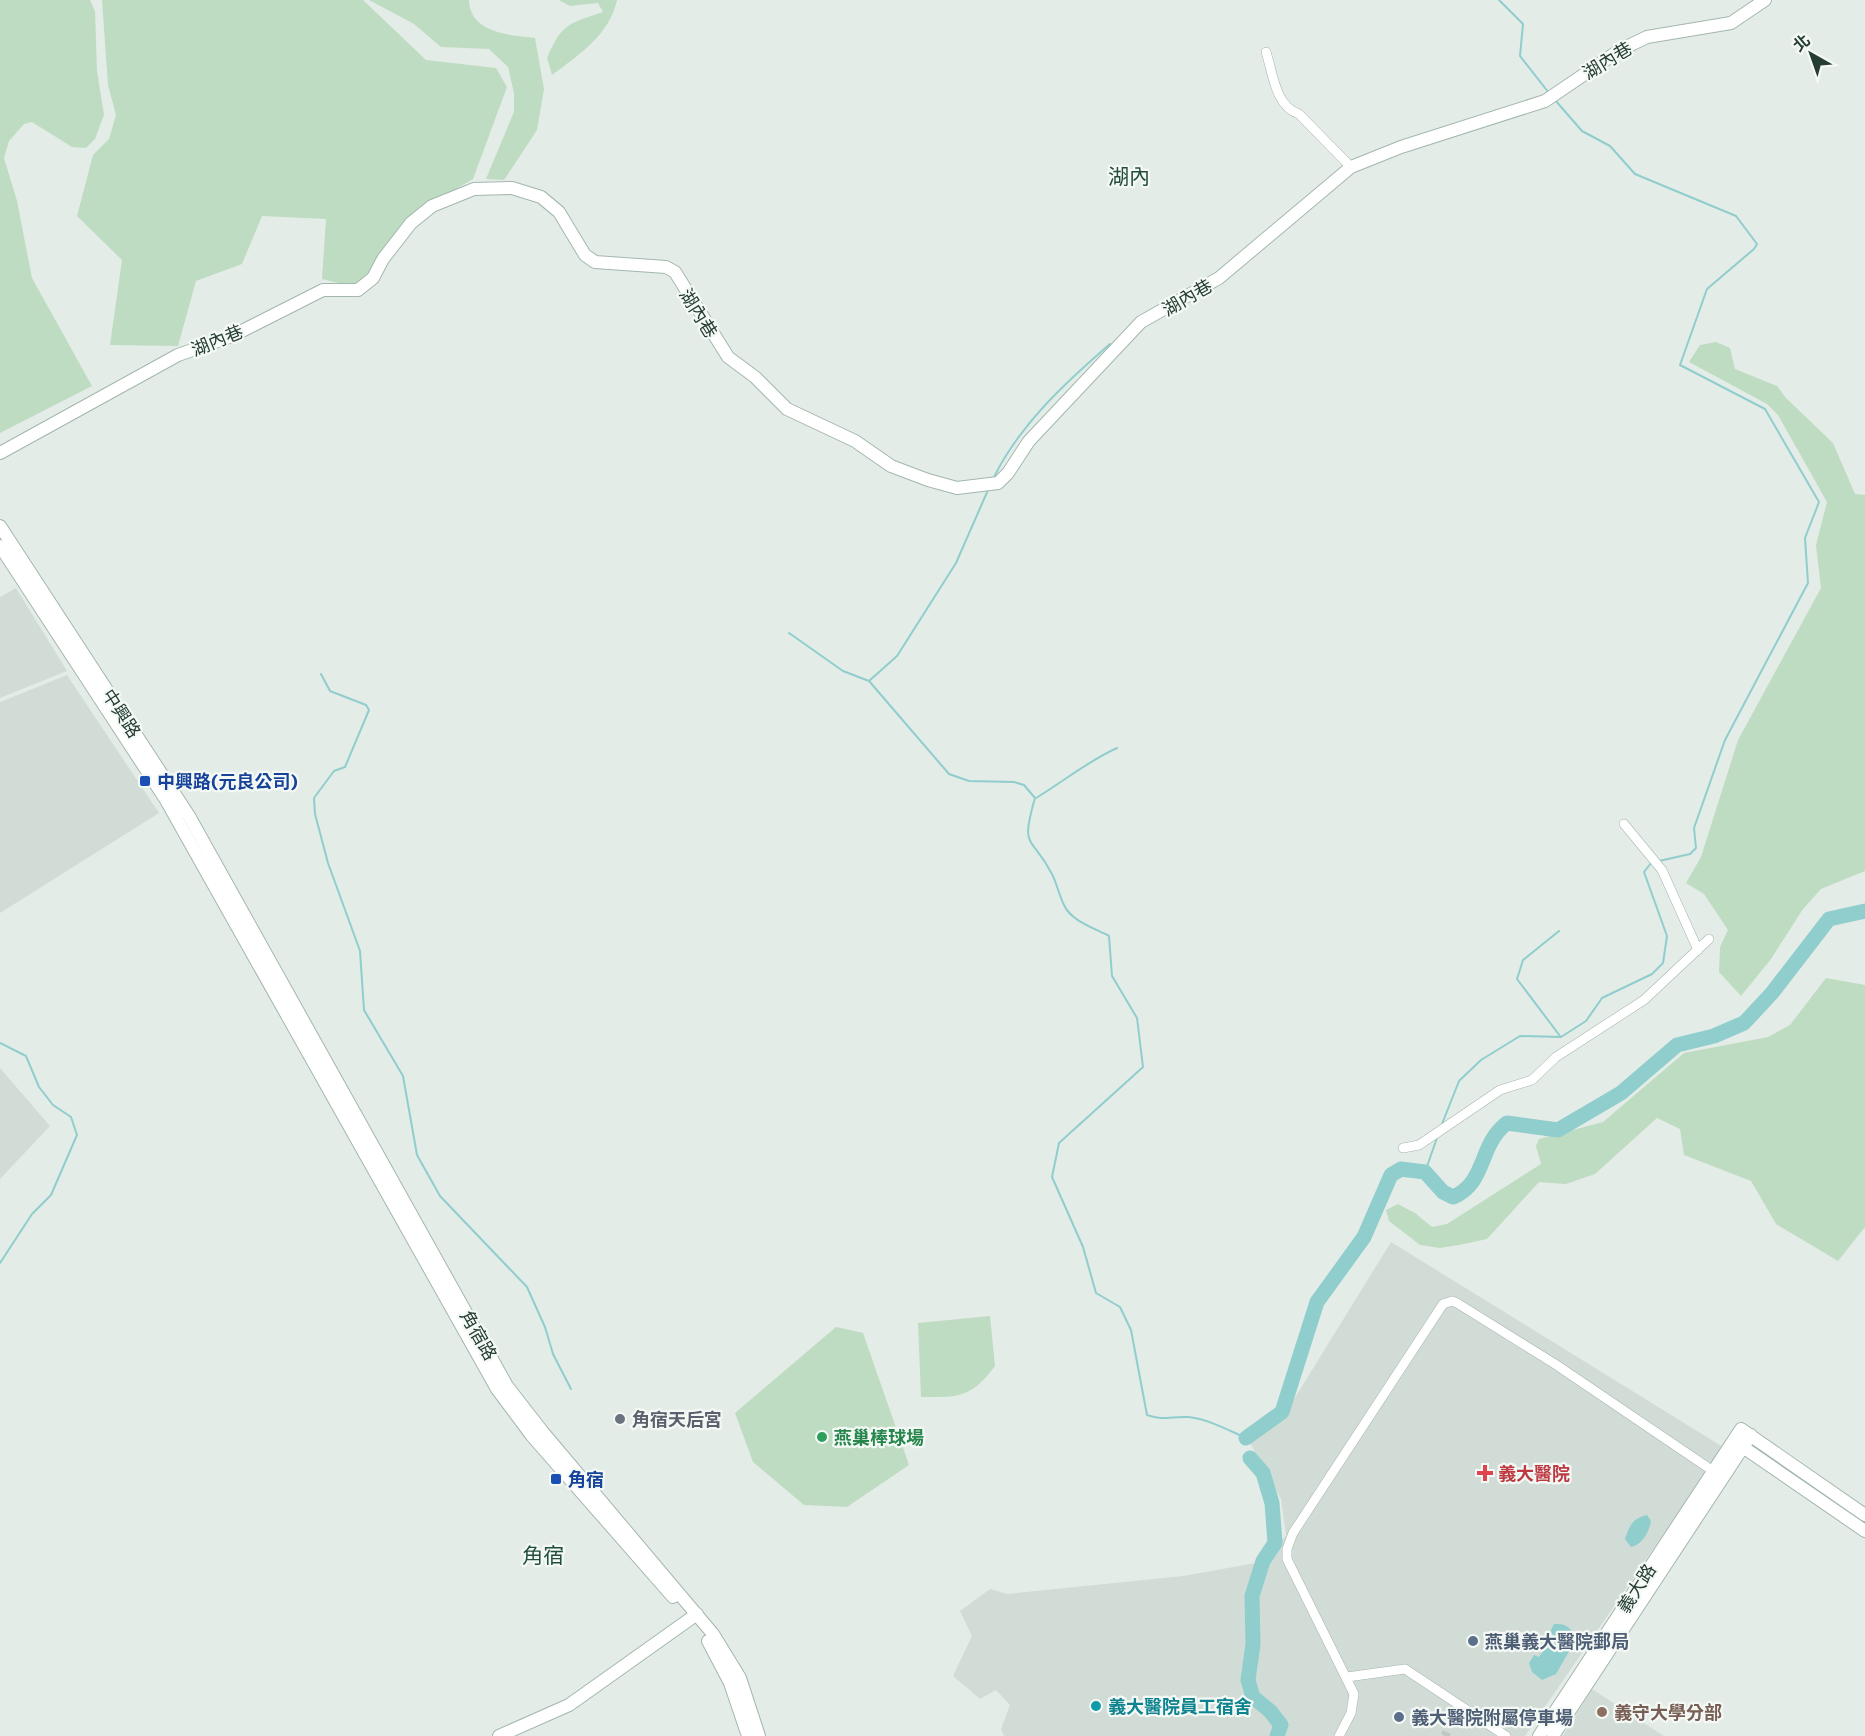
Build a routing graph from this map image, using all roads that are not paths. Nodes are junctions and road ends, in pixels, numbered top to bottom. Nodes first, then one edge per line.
1 (1765, 0) edge
2 (1266, 52) dead end
3 (1351, 167) junction
4 (0, 453) edge
5 (0, 526) edge
6 (0, 546) edge
7 (1624, 824) dead end
8 (233, 908) junction
9 (1709, 939) dead end
10 (1698, 950) junction
11 (1403, 1148) dead end
12 (1738, 1444) junction
13 (1718, 1474) junction
14 (1865, 1515) edge
15 (1865, 1531) edge
16 (694, 1616) junction
17 (1347, 1677) junction
18 (500, 1736) edge
19 (748, 1736) edge
20 (759, 1736) edge
21 (1339, 1736) edge
22 (1506, 1736) edge
23 (1539, 1736) edge
24 (1553, 1736) edge

1 - 3 street, 湖內巷
2 - 3 street
3 - 4 street, 湖內巷
5 - 8 street, 中興路
6 - 8 street, 中興路
7 - 10 street
8 - 16 street, 角宿路
9 - 10 street
10 - 11 street
12 - 13 street, 義大路
12 - 14 street
12 - 15 street
13 - 17 street
13 - 23 street, 義大路
13 - 24 street, 義大路
16 - 18 street
16 - 19 street, 角宿路
16 - 20 street, 角宿路
17 - 21 street
17 - 22 street

